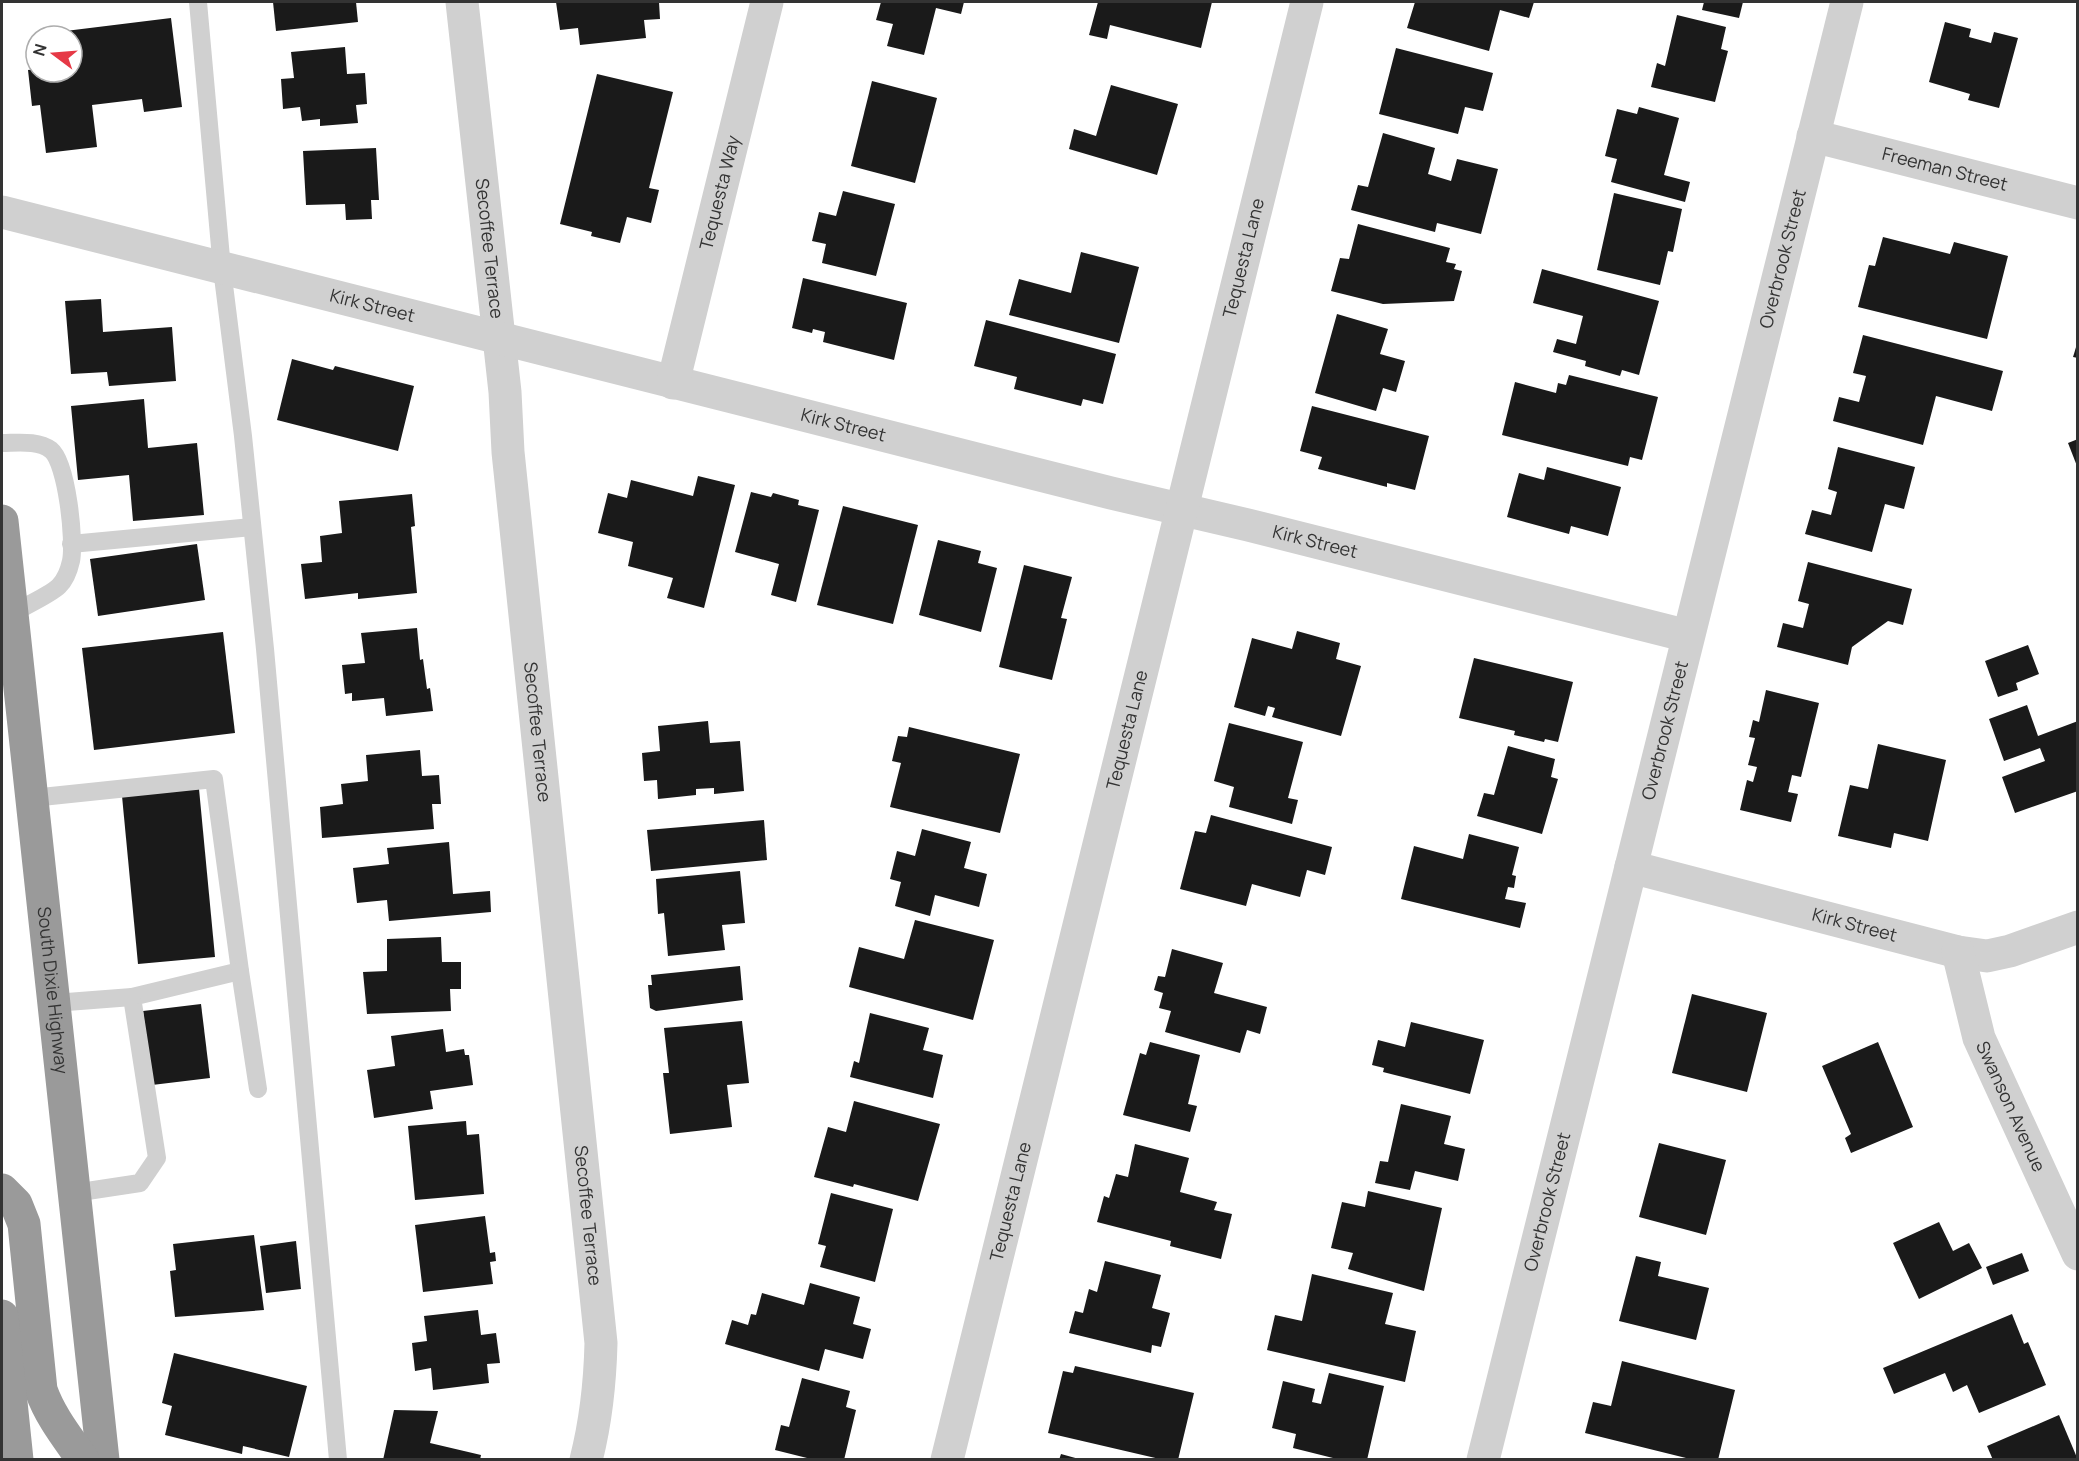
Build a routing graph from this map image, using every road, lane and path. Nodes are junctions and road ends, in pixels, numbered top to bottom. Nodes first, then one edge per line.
1 (198, 2) edge
2 (462, 2) edge
3 (767, 2) edge
4 (1307, 2) edge
5 (1847, 2) edge
6 (1813, 136) junction
7 (2078, 204) edge
8 (2, 212) edge
9 (222, 269) junction
10 (498, 338) junction
11 (673, 383) junction
12 (2, 443) edge
13 (1182, 509) junction
14 (2, 521) edge
15 (252, 527) junction
16 (71, 544) junction
17 (11, 614) junction
18 (1688, 636) junction
19 (32, 798) junction
20 (1631, 867) junction
21 (2078, 927) edge
22 (1958, 952) junction
23 (240, 971) junction
24 (132, 997) junction
25 (54, 1003) junction
26 (258, 1089) dead end
27 (2, 1190) edge
28 (74, 1193) junction
29 (2078, 1254) edge
30 (2, 1316) edge
31 (17, 1460) edge
32 (83, 1460) edge
33 (103, 1460) edge
34 (338, 1460) edge
35 (586, 1460) edge
36 (947, 1460) edge
37 (1483, 1460) edge

1 - 9 lane
2 - 10 street, Secoffee Terrace
3 - 11 street, Tequesta Way
4 - 13 street, Tequesta Lane
5 - 6 street, Overbrook Street
6 - 7 street, Freeman Street
6 - 18 street, Overbrook Street
8 - 9 street, Kirk Street
9 - 10 street, Kirk Street
9 - 15 lane
10 - 11 street, Kirk Street
10 - 35 street, Secoffee Terrace
11 - 13 street, Kirk Street
12 - 16 lane
13 - 18 street, Kirk Street
13 - 36 street, Tequesta Lane
14 - 17 highway, South Dixie Highway
15 - 16 lane
15 - 34 lane
16 - 17 lane
17 - 19 highway, South Dixie Highway
18 - 20 street, Overbrook Street
19 - 23 lane
19 - 25 highway, South Dixie Highway
20 - 22 street, Kirk Street
20 - 37 street, Overbrook Street
21 - 22 street, Kirk Street
22 - 29 street, Swanson Avenue
23 - 24 lane
23 - 26 lane
24 - 25 lane
24 - 28 lane
25 - 28 highway, South Dixie Highway
27 - 32 highway
28 - 33 highway, South Dixie Highway
30 - 31 highway

